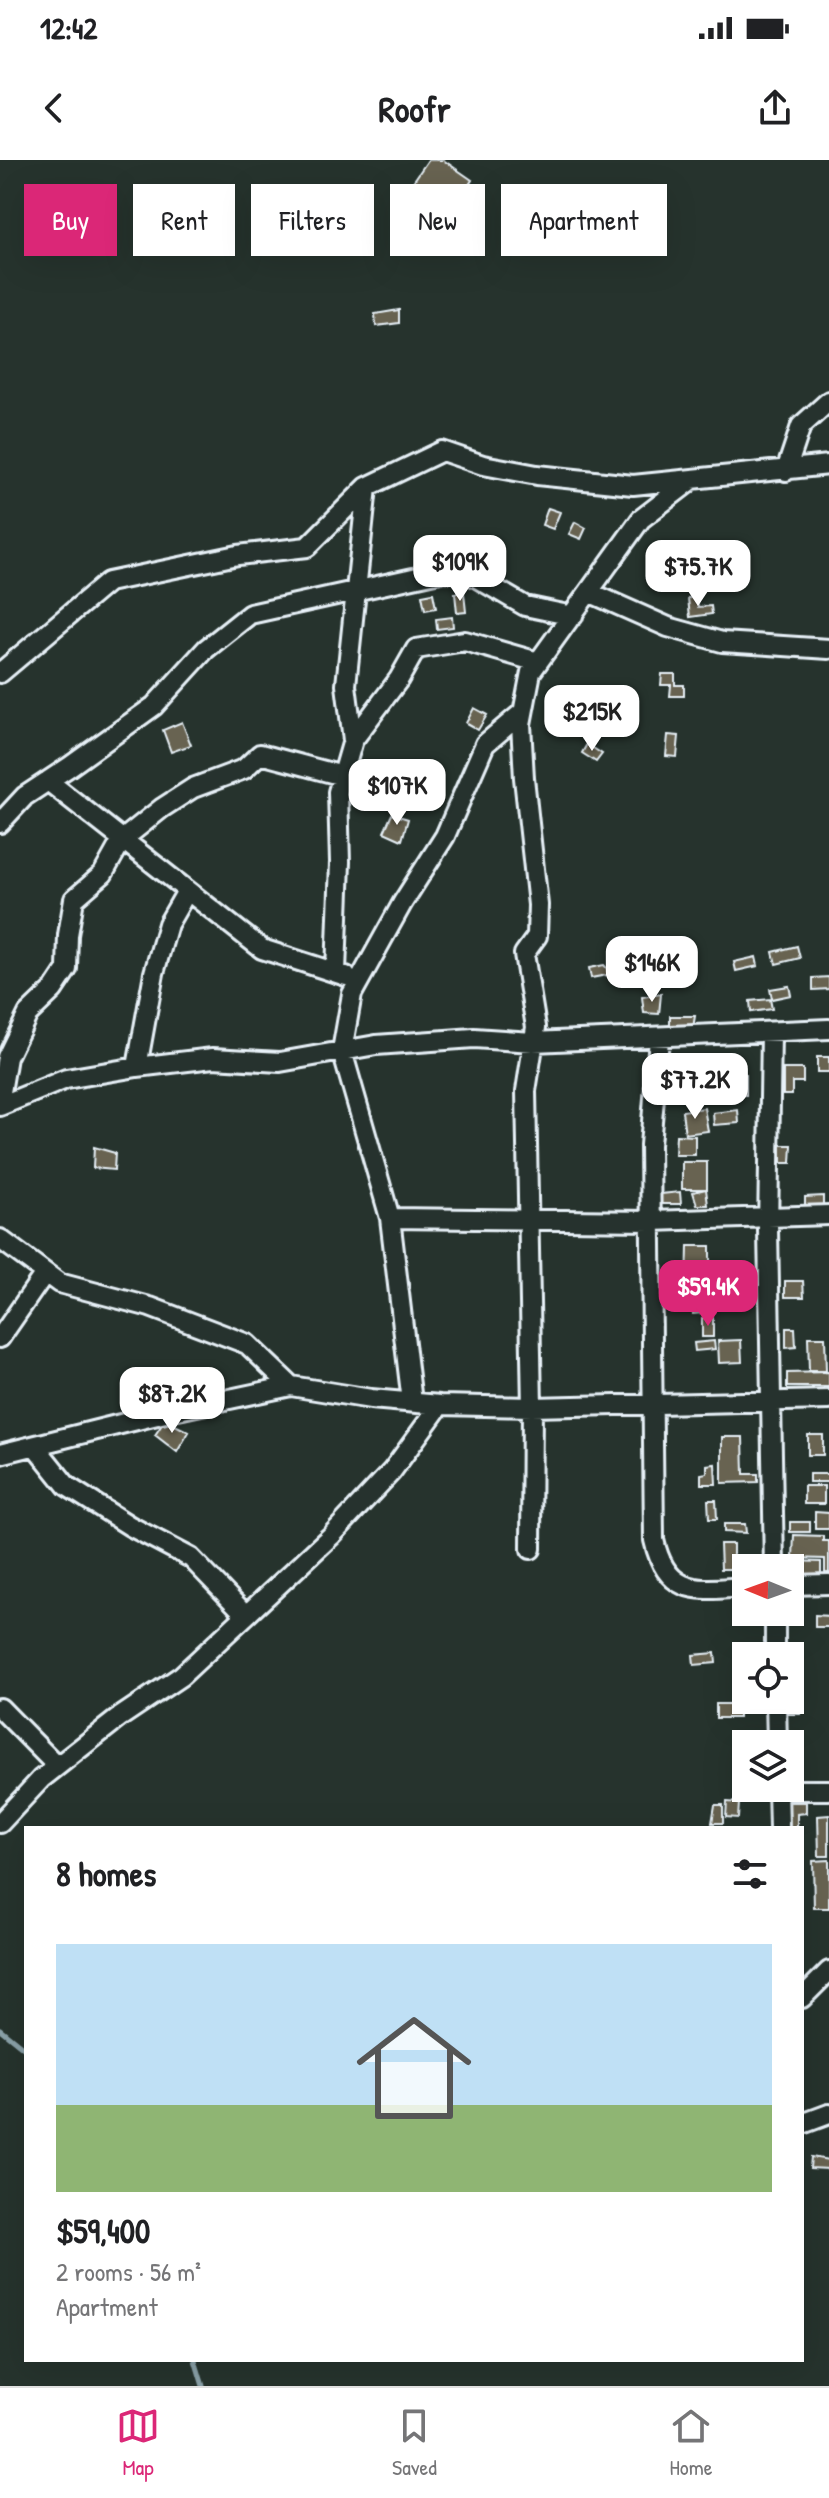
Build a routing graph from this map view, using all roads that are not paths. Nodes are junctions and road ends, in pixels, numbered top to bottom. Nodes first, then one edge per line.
1 (829, 401) edge
2 (829, 465) edge
3 (786, 471) junction
4 (693, 479) junction
5 (367, 487) junction
6 (356, 589) junction
7 (591, 593) junction
8 (573, 616) junction
9 (829, 649) edge
10 (538, 662) junction
11 (0, 673) edge
12 (523, 712) junction
13 (353, 740) junction
14 (343, 776) junction
15 (48, 781) junction
16 (0, 823) edge
17 (122, 840) junction
18 (187, 891) junction
19 (336, 972) junction
20 (360, 980) junction
21 (829, 1029) edge
22 (771, 1032) junction
23 (659, 1039) junction
24 (533, 1042) junction
25 (342, 1051) junction
26 (137, 1067) junction
27 (0, 1098) edge
28 (0, 1106) edge
29 (829, 1215) edge
30 (768, 1216) junction
31 (390, 1218) junction
32 (528, 1219) junction
33 (651, 1221) junction
34 (0, 1239) edge
35 (45, 1273) junction
36 (0, 1338) edge
37 (291, 1386) junction
38 (771, 1400) junction
39 (829, 1400) edge
40 (412, 1402) junction
41 (653, 1404) junction
42 (440, 1405) junction
43 (532, 1407) junction
44 (35, 1446) junction
45 (0, 1454) edge
46 (531, 1549) dead end
47 (774, 1554) edge
48 (829, 1584) edge
49 (804, 1585) edge
50 (732, 1588) edge
51 (246, 1615) junction
52 (0, 1708) edge
53 (57, 1766) junction
54 (804, 1790) edge
55 (829, 1790) edge
56 (778, 1802) edge
57 (0, 1823) edge
58 (779, 1826) edge
59 (829, 1971) edge
60 (804, 1996) edge
61 (829, 2114) edge
62 (804, 2123) edge

1 - 3 street
2 - 3 street
3 - 4 street
4 - 5 street
4 - 7 street
5 - 6 street
5 - 11 street
6 - 8 street
6 - 13 street
6 - 15 street
7 - 8 street
7 - 9 street
8 - 10 street
10 - 12 street
10 - 13 street
12 - 20 street
12 - 24 street
13 - 14 street
14 - 17 street
14 - 19 street
15 - 16 street
15 - 17 street
17 - 18 street
17 - 27 street
18 - 19 street
18 - 26 street
19 - 20 street
20 - 25 street
21 - 22 street
22 - 23 street
22 - 30 street
23 - 24 street
23 - 33 street
24 - 25 street
24 - 32 street
25 - 26 street
25 - 31 street
26 - 28 street
29 - 30 street
30 - 33 street
30 - 38 street
31 - 32 street
31 - 40 street
32 - 33 street
32 - 43 street
33 - 41 street
34 - 35 street
35 - 36 street
35 - 37 street
37 - 40 street
37 - 44 street
38 - 39 street
38 - 41 street
38 - 47 street
40 - 42 street
41 - 43 street
41 - 50 street
42 - 43 street
42 - 51 street
43 - 46 street
44 - 45 street
44 - 51 street
48 - 49 street
51 - 53 street
52 - 53 street
53 - 57 street
54 - 55 street
56 - 58 street
59 - 60 street
61 - 62 street

